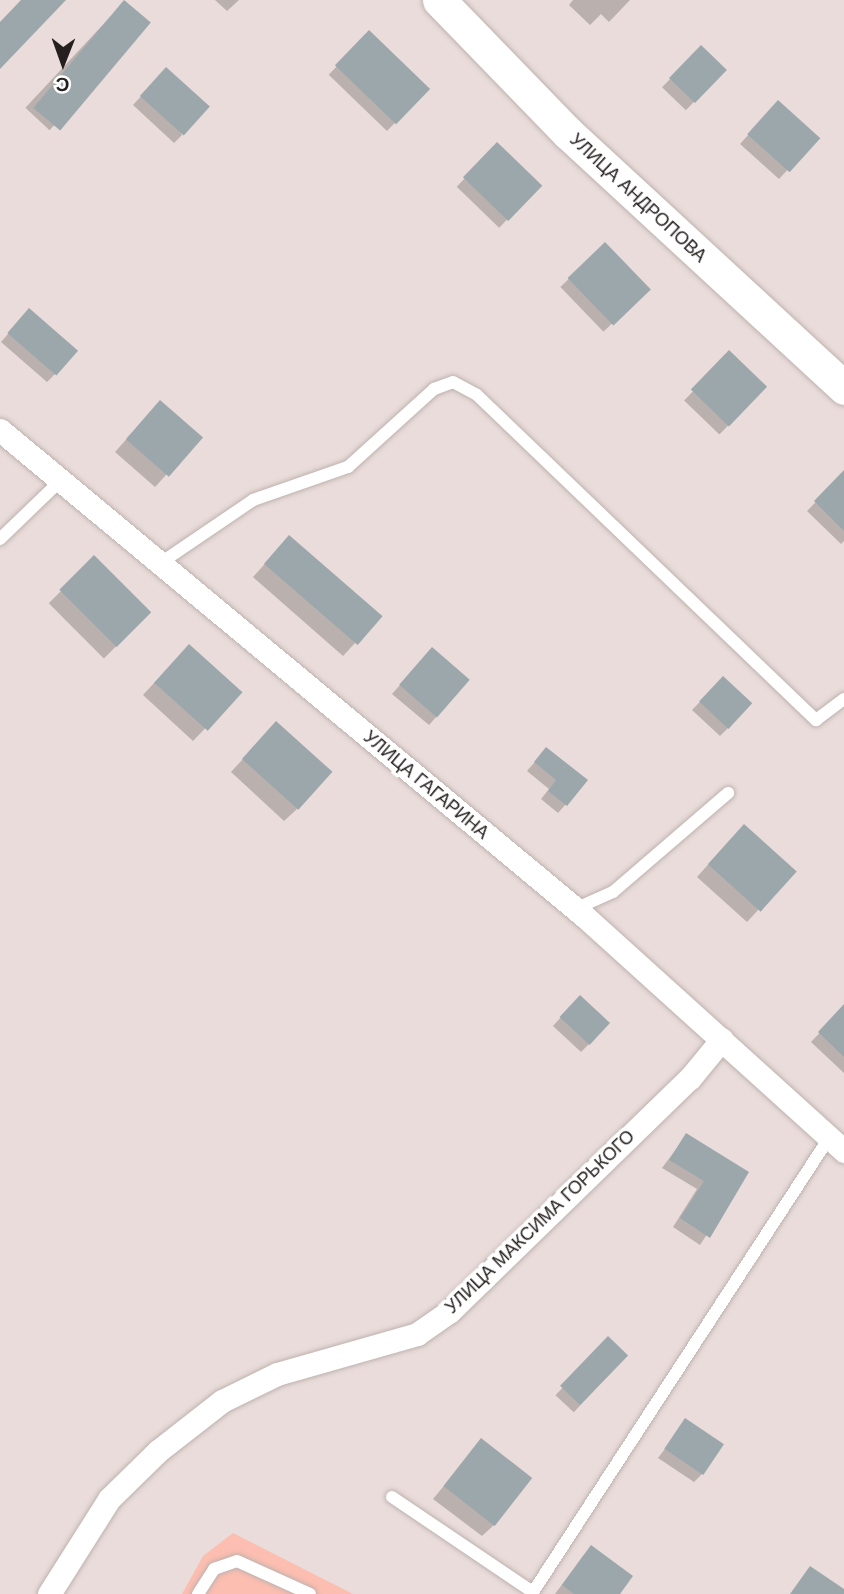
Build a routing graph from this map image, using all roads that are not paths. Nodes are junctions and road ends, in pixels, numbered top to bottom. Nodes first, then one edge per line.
1 (439, 0) edge
2 (844, 388) edge
3 (0, 430) edge
4 (59, 482) junction
5 (0, 538) edge
6 (159, 564) junction
7 (844, 699) edge
8 (728, 793) dead end
9 (575, 909) junction
10 (722, 1039) junction
11 (837, 1144) edge
12 (392, 1497) dead end
13 (48, 1594) edge
14 (198, 1594) edge
15 (310, 1594) edge

1 - 2 street, УЛИЦА АНДРОПОВА
3 - 4 street, УЛИЦА ГАГАРИНА
4 - 5 lane
4 - 6 street, УЛИЦА ГАГАРИНА
6 - 7 lane
6 - 9 street, УЛИЦА ГАГАРИНА
8 - 9 lane
9 - 10 street, УЛИЦА ГАГАРИНА
10 - 11 street, УЛИЦА ГАГАРИНА
10 - 13 street, УЛИЦА МАКСИМА ГОРЬКОГО
11 - 12 lane
14 - 15 lane

